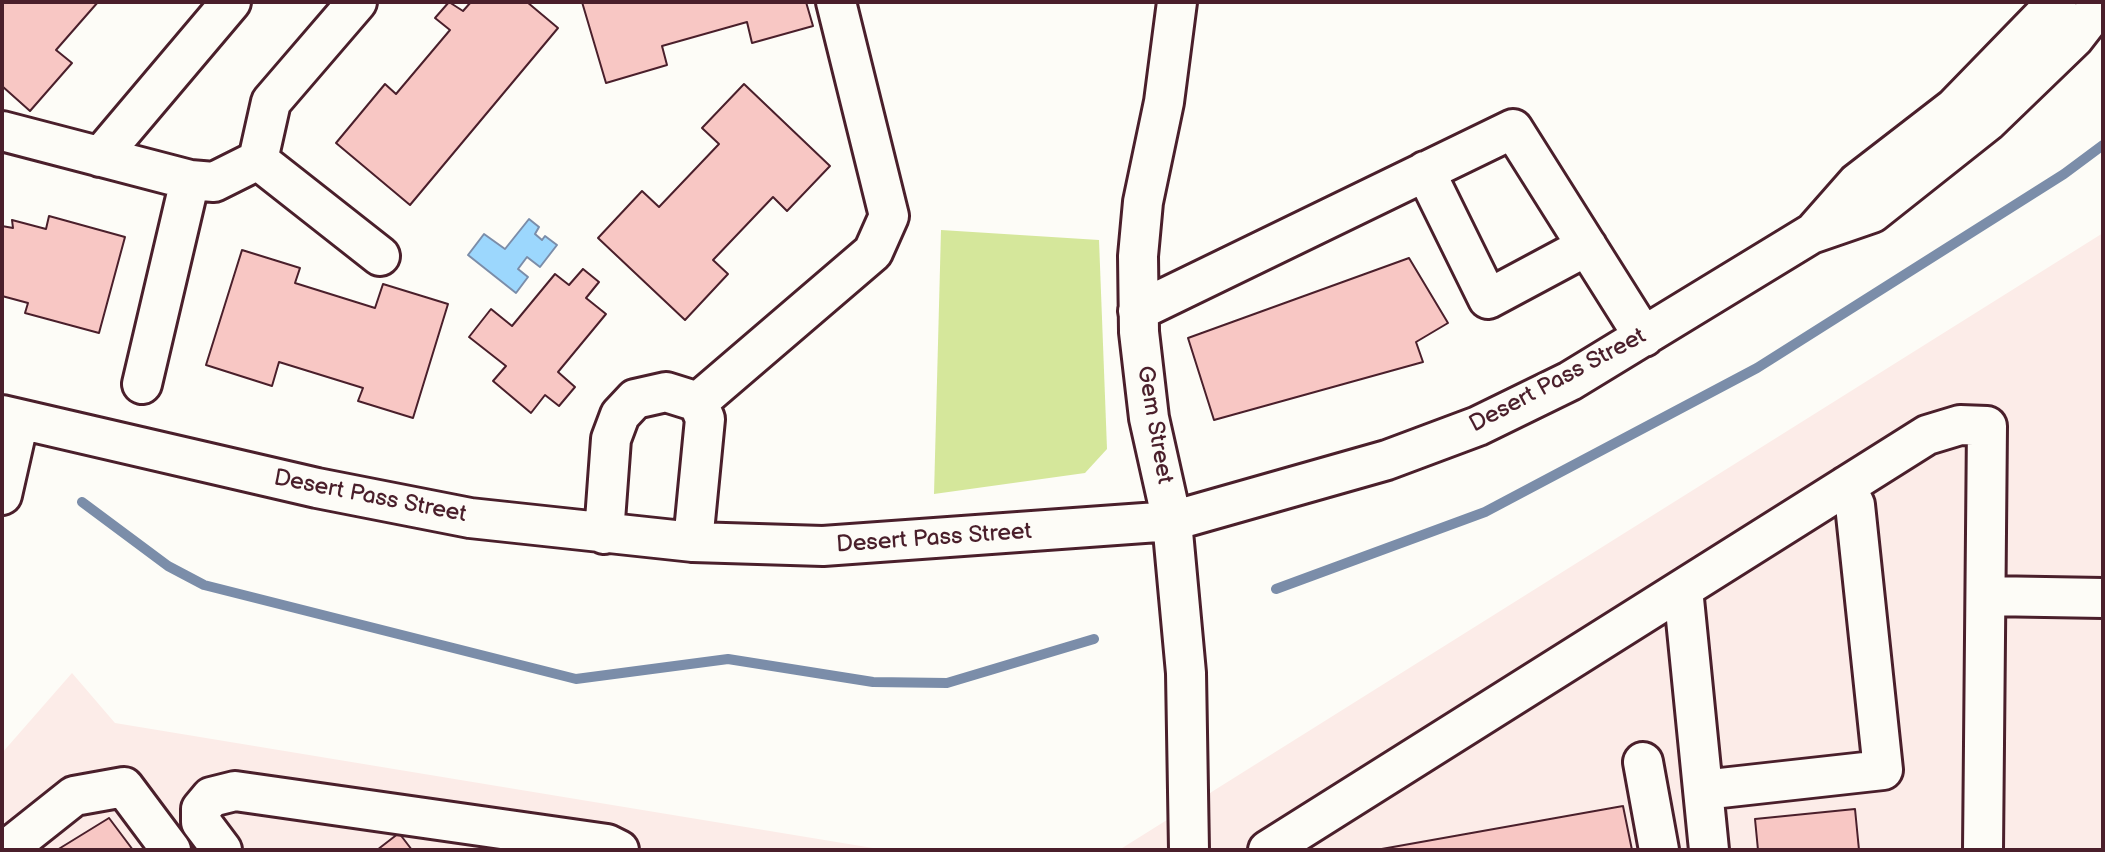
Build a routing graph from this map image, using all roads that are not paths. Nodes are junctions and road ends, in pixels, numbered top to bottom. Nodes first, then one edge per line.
1 (231, 2) edge
2 (358, 2) edge
3 (836, 2) edge
4 (1177, 2) edge
5 (2057, 2) edge
6 (2102, 2) edge
7 (2, 131) edge
8 (100, 156) junction
9 (258, 160) junction
10 (1425, 172) junction
11 (190, 180) junction
12 (1811, 234) junction
13 (1587, 246) junction
14 (380, 256) dead end
15 (1138, 311) junction
16 (1644, 337) junction
17 (142, 384) dead end
18 (698, 402) junction
19 (10, 418) edge
20 (1846, 486) junction
21 (2, 495) edge
22 (1172, 521) junction
23 (604, 534) junction
24 (693, 542) junction
25 (1684, 589) junction
26 (1987, 596) junction
27 (2103, 598) edge
28 (1643, 762) dead end
29 (1703, 790) junction
30 (501, 839) edge
31 (6, 850) edge
32 (171, 850) edge
33 (222, 850) edge
34 (619, 850) edge
35 (1189, 850) edge
36 (1268, 850) edge
37 (1659, 850) edge
38 (1709, 850) edge
39 (1983, 850) edge

1 - 8 street
2 - 9 street
3 - 18 street
4 - 15 street, Gem Street
5 - 12 street, Desert Pass Street
6 - 12 street, Desert Pass Street
7 - 8 street
8 - 11 street
9 - 11 street
9 - 14 street
10 - 13 street
10 - 13 street
10 - 15 street
11 - 17 street
12 - 16 street, Desert Pass Street
13 - 16 street
15 - 22 street, Gem Street
16 - 22 street, Desert Pass Street
18 - 23 street
18 - 24 street
19 - 21 street
19 - 23 street, Desert Pass Street
20 - 25 street
20 - 26 street
20 - 29 street
22 - 24 street, Desert Pass Street
22 - 35 street, Gem Street
23 - 24 street, Desert Pass Street
25 - 29 street
25 - 36 street
26 - 27 street
26 - 39 street
28 - 37 street
29 - 38 street
30 - 33 street
30 - 34 street
31 - 32 street

